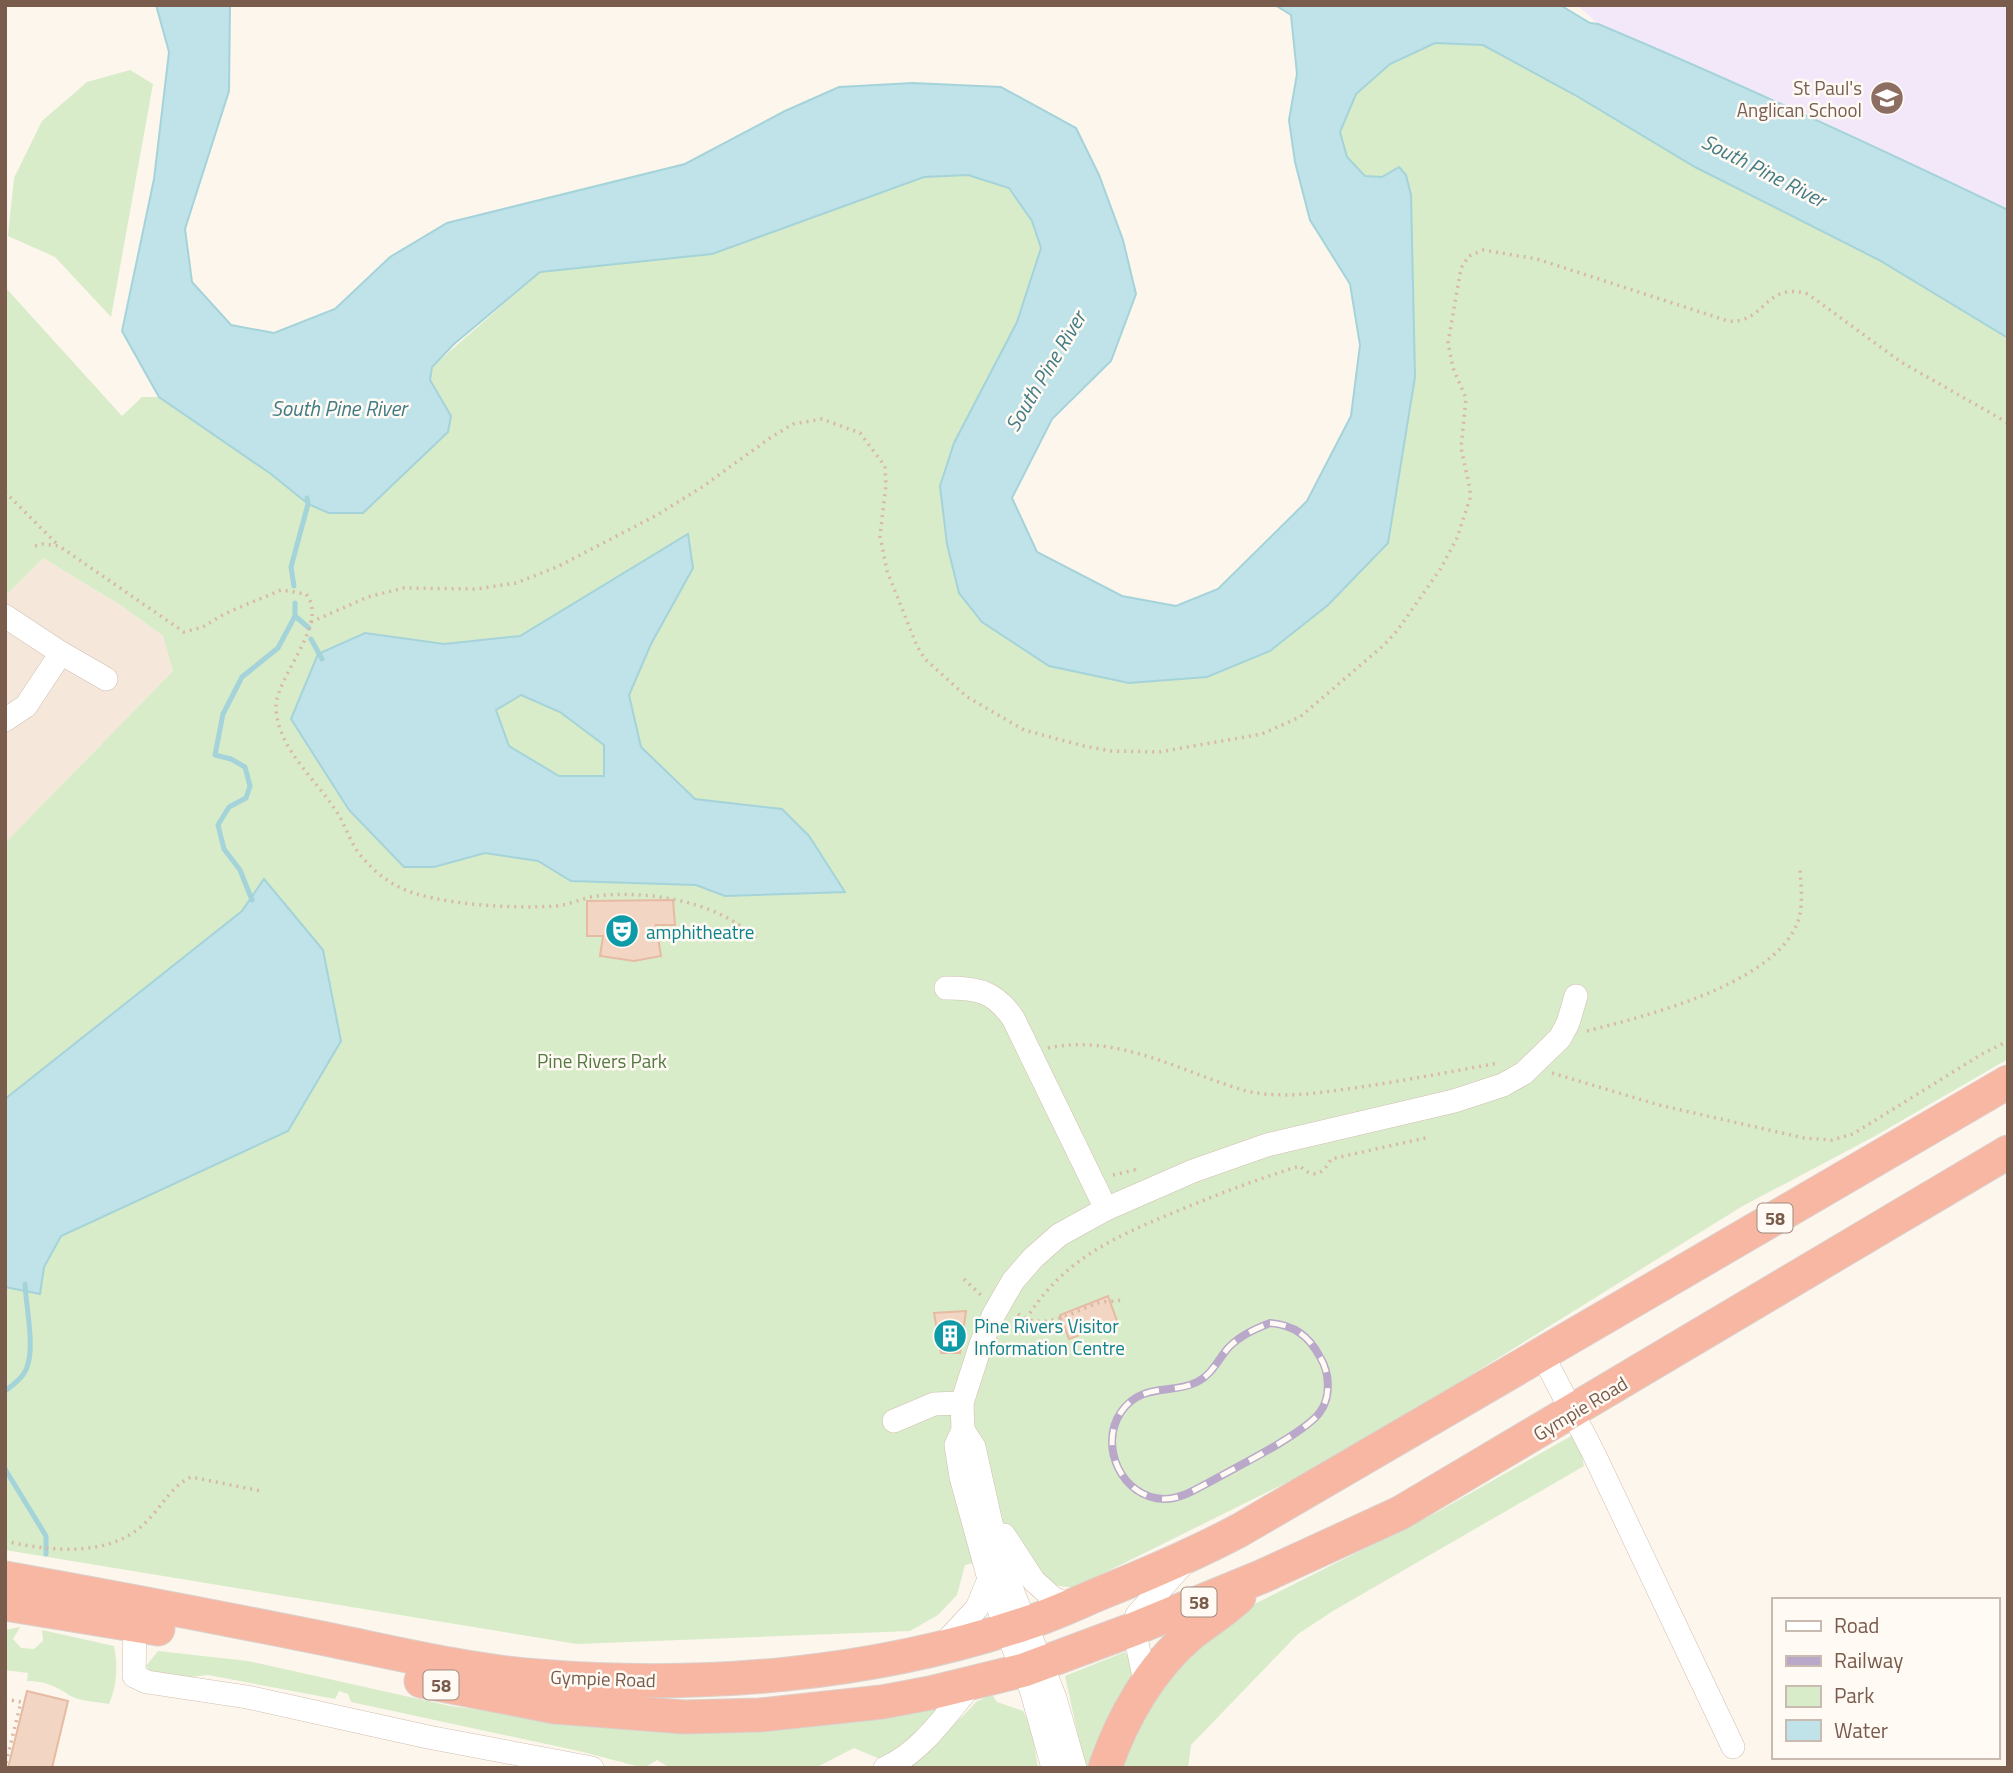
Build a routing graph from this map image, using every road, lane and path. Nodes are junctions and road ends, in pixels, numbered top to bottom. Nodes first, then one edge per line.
1 (5, 189) edge
2 (12, 189) dead end
3 (2008, 423) edge
4 (5, 492) edge
5 (35, 546) dead end
6 (59, 546) junction
7 (5, 616) edge
8 (311, 622) junction
9 (61, 653) junction
10 (106, 679) dead end
11 (5, 720) edge
12 (1800, 868) dead end
13 (756, 938) dead end
14 (946, 988) dead end
15 (1576, 996) dead end
16 (1560, 1038) junction
17 (2008, 1082) edge
18 (1430, 1137) dead end
19 (2008, 1152) edge
20 (1106, 1209) junction
21 (964, 1279) dead end
22 (1120, 1300) dead end
23 (1000, 1305) junction
24 (1026, 1319) junction
25 (1542, 1354) junction
26 (962, 1403) junction
27 (1574, 1412) junction
28 (894, 1421) dead end
29 (963, 1430) junction
30 (261, 1491) dead end
31 (991, 1523) junction
32 (5, 1541) edge
33 (1191, 1556) junction
34 (1263, 1576) junction
35 (5, 1578) edge
36 (989, 1579) junction
37 (5, 1604) edge
38 (1071, 1606) junction
39 (135, 1625) junction
40 (1016, 1627) junction
41 (1134, 1629) junction
42 (939, 1648) junction
43 (1033, 1667) junction
44 (973, 1683) junction
45 (1146, 1686) junction
46 (5, 1699) edge
47 (1733, 1748) dead end
48 (5, 1768) edge
49 (592, 1768) edge
50 (885, 1768) edge
51 (1053, 1768) edge
52 (1075, 1768) edge
53 (1105, 1768) edge

1 - 2 path
3 - 8 path
4 - 6 path
5 - 6 path
6 - 8 path
7 - 9 street
8 - 13 path
9 - 10 street
9 - 11 street
12 - 16 path
14 - 20 street
15 - 16 street
16 - 20 street
17 - 25 highway, Gympie Road / 58
18 - 24 path
19 - 27 highway, Gympie Road / 58
20 - 23 street
21 - 23 path
22 - 24 path
23 - 24 path
23 - 26 street
25 - 27 street
25 - 33 highway, Gympie Road / 58
26 - 28 street
26 - 29 street
27 - 34 highway, Gympie Road / 58
27 - 47 street
29 - 31 street
29 - 36 street
30 - 32 path
31 - 38 street
31 - 40 street
33 - 38 highway, Gympie Road / 58
33 - 41 street, Gympie Road
34 - 41 highway, Gympie Road / 58
34 - 45 highway
35 - 42 highway, Gympie Road / 58
36 - 40 street
36 - 42 street
37 - 39 highway, Gympie Road / 58
38 - 40 highway, Gympie Road / 58
39 - 44 highway, Gympie Road / 58
39 - 49 street
40 - 42 highway, Gympie Road / 58
40 - 43 street
41 - 43 highway, Gympie Road / 58
41 - 45 street
43 - 44 highway, Gympie Road / 58
43 - 51 street
43 - 52 street
44 - 50 street
45 - 53 highway
46 - 48 path

